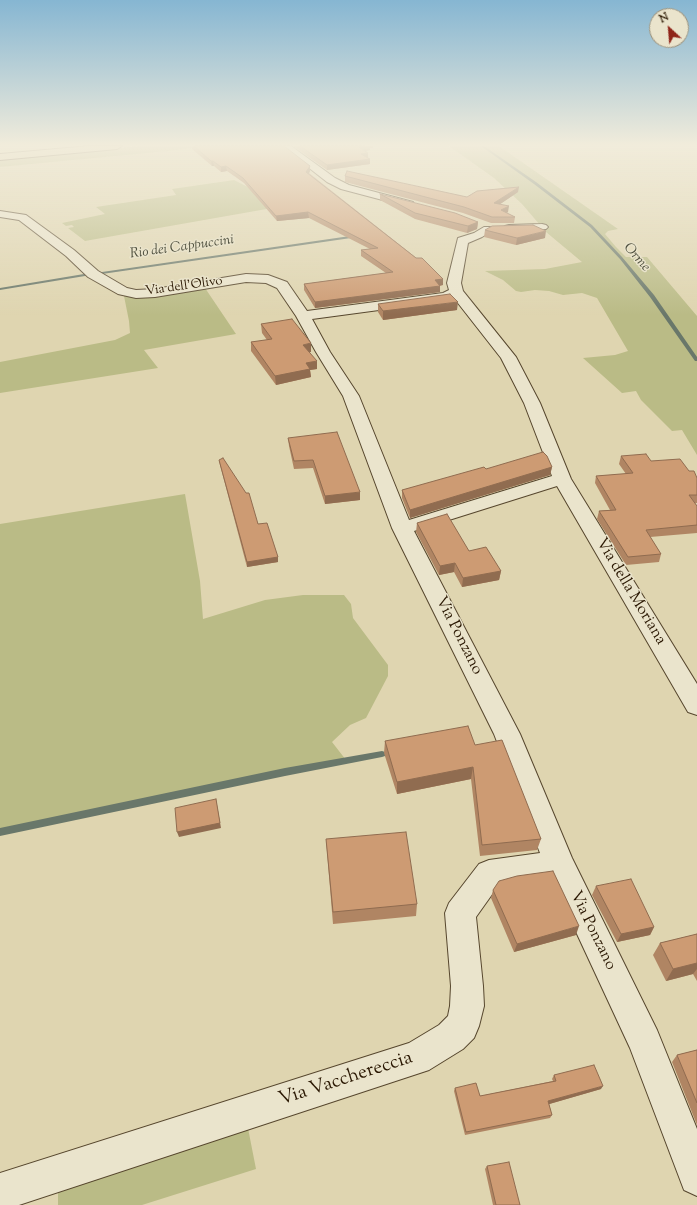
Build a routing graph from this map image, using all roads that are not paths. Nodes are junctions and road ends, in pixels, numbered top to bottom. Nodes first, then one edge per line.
1 (400, 202) edge
2 (423, 208) edge
3 (0, 214) edge
4 (542, 227) edge
5 (456, 292) junction
6 (304, 316) junction
7 (562, 479) junction
8 (402, 528) junction
9 (697, 705) edge
10 (559, 863) junction
11 (697, 1177) edge
12 (0, 1192) edge

1 - 2 street
3 - 6 street, Via dell'Olivo
4 - 5 street
5 - 6 street
5 - 7 street, Via della Moriana
6 - 8 street, Via Ponzano
7 - 8 street
7 - 9 street, Via della Moriana
8 - 10 street, Via Ponzano
10 - 11 street, Via Ponzano
10 - 12 street, Via Vacchereccia

